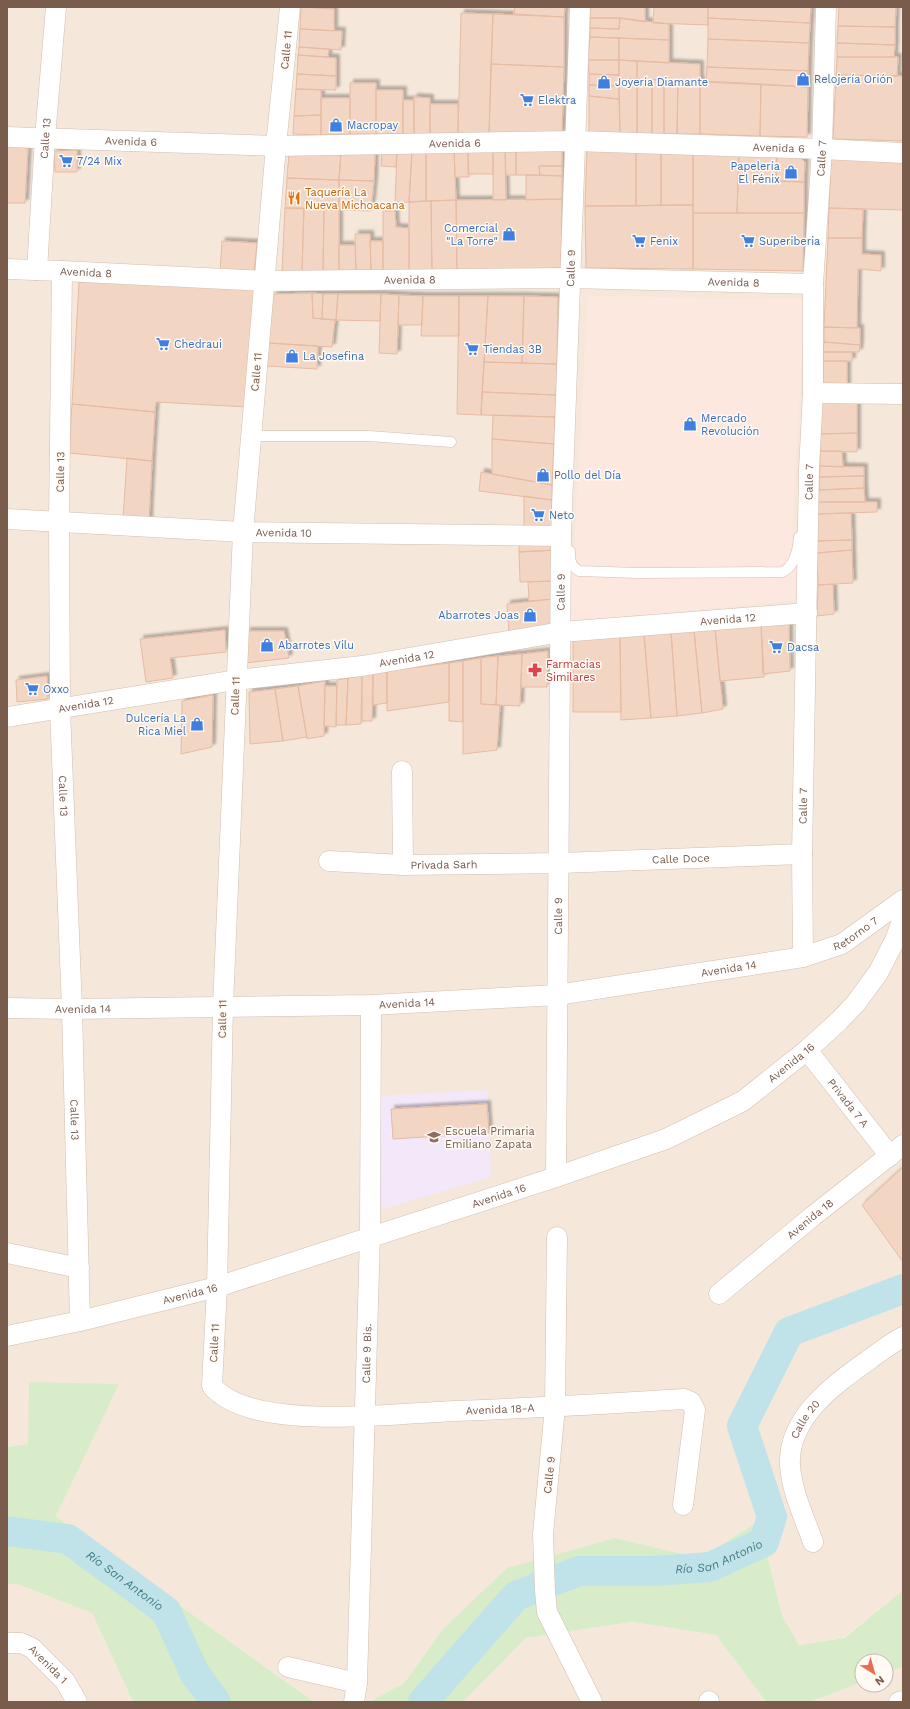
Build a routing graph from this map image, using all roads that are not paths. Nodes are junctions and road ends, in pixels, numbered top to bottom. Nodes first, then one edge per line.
1 (56, 7) edge
2 (290, 7) edge
3 (580, 7) edge
4 (826, 7) edge
5 (7, 137) edge
6 (45, 138) junction
7 (575, 140) junction
8 (276, 146) junction
9 (822, 149) junction
10 (903, 153) edge
11 (7, 269) edge
12 (37, 270) junction
13 (62, 271) junction
14 (570, 278) junction
15 (265, 281) junction
16 (813, 284) junction
17 (813, 392) junction
18 (903, 394) edge
19 (250, 436) junction
20 (451, 442) dead end
21 (809, 469) junction
22 (562, 498) junction
23 (7, 519) edge
24 (59, 522) junction
25 (243, 532) junction
26 (561, 536) junction
27 (807, 613) junction
28 (561, 632) junction
29 (236, 680) junction
30 (60, 709) junction
31 (7, 718) edge
32 (402, 770) dead end
33 (802, 854) junction
34 (329, 861) dead end
35 (560, 863) junction
36 (403, 865) junction
37 (903, 900) edge
38 (903, 917) edge
39 (803, 957) junction
40 (557, 995) junction
41 (371, 1004) junction
42 (223, 1006) junction
43 (7, 1008) edge
44 (72, 1009) junction
45 (807, 1050) junction
46 (897, 1150) edge
47 (556, 1176) junction
48 (370, 1236) junction
49 (557, 1237) dead end
50 (7, 1253) edge
51 (79, 1268) junction
52 (217, 1287) junction
53 (719, 1294) dead end
54 (80, 1321) junction
55 (7, 1336) edge
56 (902, 1339) edge
57 (212, 1386) joint
58 (555, 1407) junction
59 (365, 1416) junction
60 (683, 1505) dead end
61 (813, 1542) dead end
62 (7, 1643) edge
63 (288, 1668) dead end
64 (357, 1682) junction
65 (903, 1701) edge
66 (77, 1702) edge
67 (354, 1702) edge
68 (592, 1702) edge
69 (899, 1702) edge

1 - 6 street, Calle 13
2 - 8 street, Calle 11
3 - 7 street, Calle 9
4 - 9 street, Calle 7
5 - 6 street, Avenida 6
6 - 8 street, Avenida 6
6 - 12 street, Calle 13
7 - 8 street, Avenida 6
7 - 9 street, Avenida 6
7 - 14 street, Calle 9
8 - 15 street, Calle 11
9 - 10 street, Avenida 6
9 - 16 street, Calle 7
11 - 12 street, Avenida 8
12 - 13 street, Avenida 8
13 - 15 street, Avenida 8
13 - 24 street, Calle 13
14 - 15 street, Avenida 8
14 - 16 street, Avenida 8
14 - 22 street, Calle 9
15 - 19 street, Calle 11
16 - 17 street, Calle 7
17 - 18 street
17 - 21 street, Calle 7
19 - 20 lane
19 - 25 street, Calle 11
21 - 22 lane
21 - 27 street, Calle 7
22 - 26 street, Calle 9
23 - 24 street, Avenida 10
24 - 25 street, Avenida 10
24 - 30 street, Calle 13
25 - 26 street, Avenida 10
25 - 29 street, Calle 11
26 - 28 street, Calle 9
27 - 28 street, Avenida 12
27 - 33 street, Calle 7
28 - 29 street, Avenida 12
28 - 35 street, Calle 9
29 - 30 street, Avenida 12
29 - 42 street, Calle 11
30 - 31 street, Avenida 12
30 - 44 street, Calle 13
32 - 36 street
33 - 35 street, Calle Doce
33 - 39 street, Calle 7
34 - 36 street, Privada Sarh
35 - 36 street, Privada Sarh
35 - 40 street, Calle 9
37 - 39 street, Retorno 7
38 - 45 street, Avenida 16
39 - 40 street, Avenida 14
40 - 41 street, Avenida 14
40 - 47 street, Calle 9
41 - 42 street, Avenida 14
41 - 48 street, Calle 9 Bis.
42 - 44 street, Avenida 14
42 - 52 street, Calle 11
43 - 44 street, Avenida 14
44 - 51 street, Calle 13
45 - 46 street, Privada 7 A
45 - 47 street, Avenida 16
46 - 53 street, Avenida 18
47 - 48 street, Avenida 16
48 - 52 street, Avenida 16
48 - 59 street, Calle 9 Bis.
49 - 58 street, Calle 9
50 - 51 street
51 - 54 street, Calle 13
52 - 54 street, Avenida 16
52 - 57 street, Calle 11
54 - 55 street, Avenida 16
56 - 61 street, Calle 20
57 - 59 street, Avenida 18-A
58 - 59 street, Avenida 18-A
58 - 60 street, Avenida 18-A
58 - 68 street, Calle 9
59 - 64 street, Calle 9 Bis.
62 - 66 street, Avenida 1
63 - 64 street
64 - 67 street, Calle 9 Bis.
65 - 69 street

